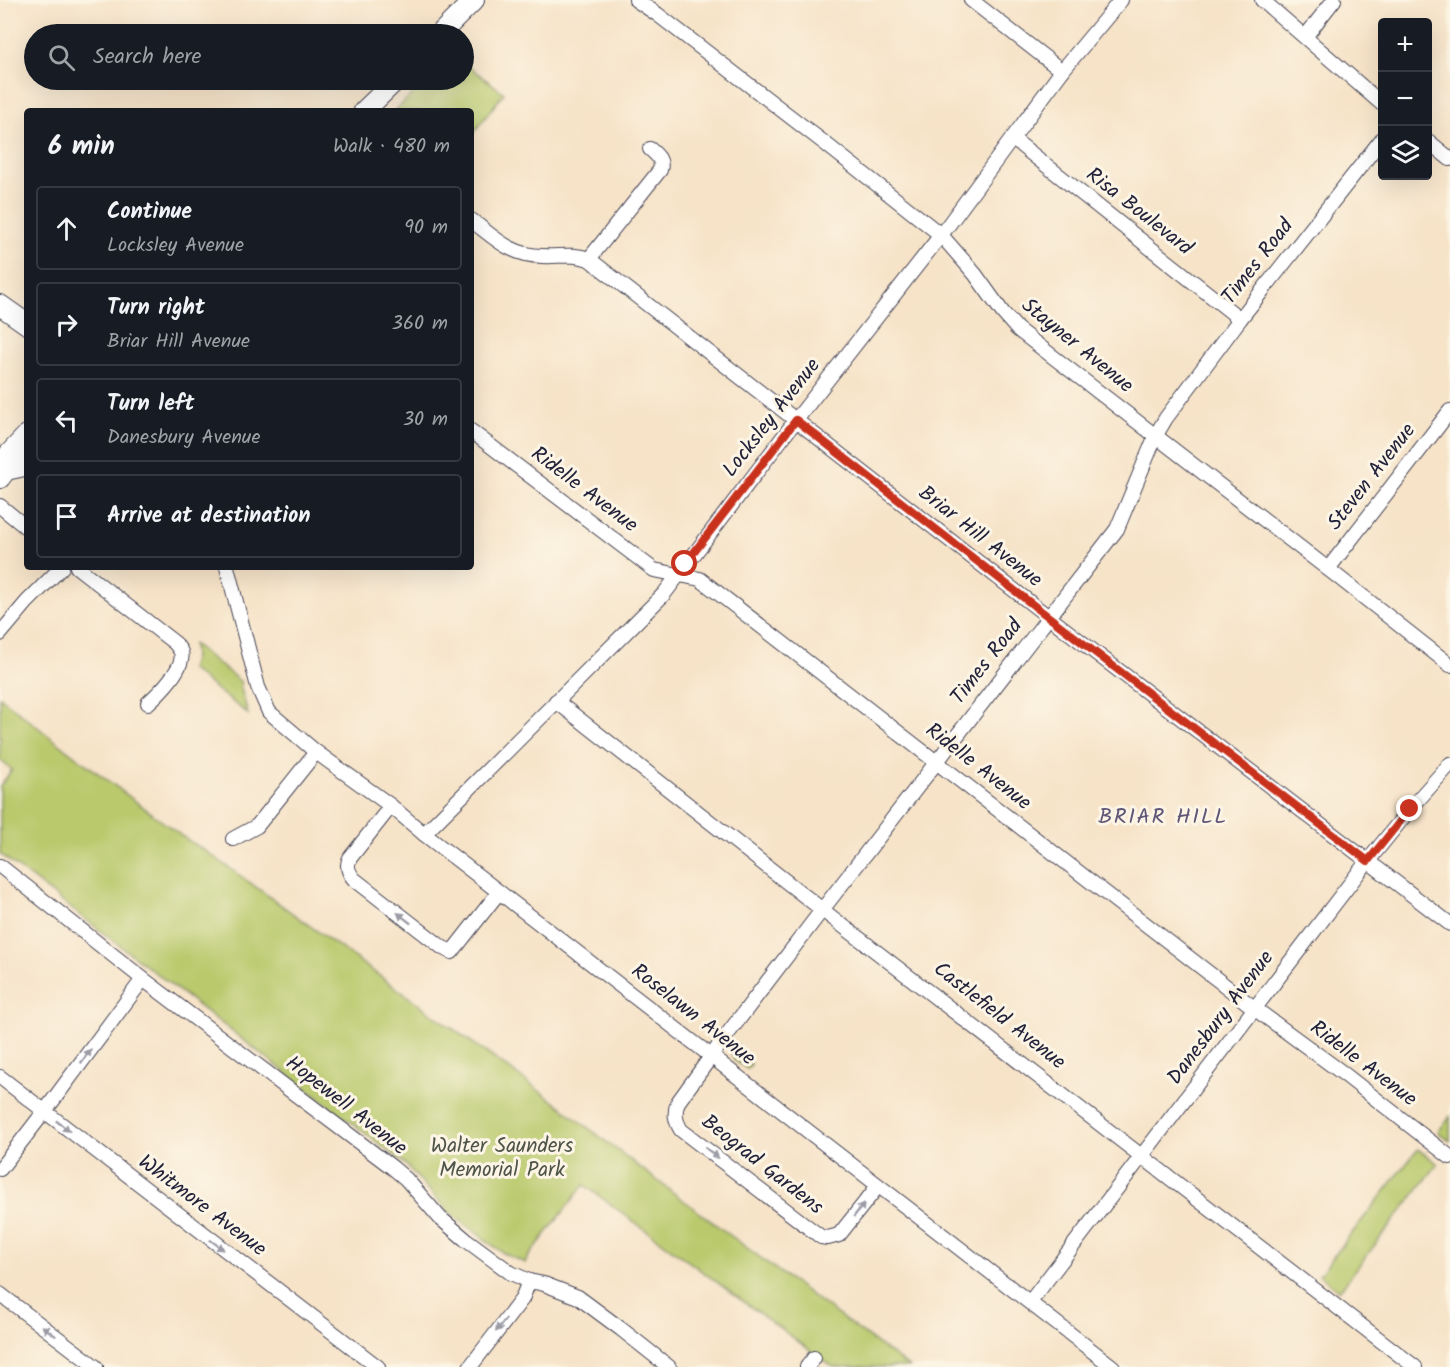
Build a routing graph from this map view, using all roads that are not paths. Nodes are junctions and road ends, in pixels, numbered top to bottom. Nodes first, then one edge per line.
1 (474, 0) edge
2 (636, 0) edge
3 (971, 0) edge
4 (1121, 0) edge
5 (1262, 0) edge
6 (1334, 0) edge
7 (450, 24) edge
8 (1305, 37) junction
9 (1062, 71) junction
10 (386, 90) edge
11 (1378, 100) edge
12 (367, 108) edge
13 (1013, 139) junction
14 (1432, 144) edge
15 (1378, 145) edge
16 (650, 149) dead end
17 (1450, 159) edge
18 (474, 222) edge
19 (941, 235) junction
20 (589, 259) junction
21 (0, 305) edge
22 (1240, 319) junction
23 (24, 322) edge
24 (1450, 411) edge
25 (796, 420) junction
26 (474, 433) edge
27 (1156, 435) junction
28 (24, 438) edge
29 (24, 462) edge
30 (3, 474) edge
31 (0, 506) edge
32 (24, 526) edge
33 (1328, 569) junction
34 (59, 570) edge
35 (81, 570) edge
36 (228, 570) edge
37 (678, 574) junction
38 (1049, 617) junction
39 (0, 634) edge
40 (1450, 665) edge
41 (556, 701) junction
42 (148, 703) dead end
43 (316, 752) junction
44 (936, 761) junction
45 (1450, 764) edge
46 (391, 806) junction
47 (424, 834) junction
48 (233, 839) dead end
49 (1368, 861) junction
50 (0, 866) edge
51 (499, 892) junction
52 (822, 910) junction
53 (1450, 924) edge
54 (143, 979) junction
55 (1254, 1008) junction
56 (712, 1056) junction
57 (0, 1077) edge
58 (45, 1111) junction
59 (1141, 1156) junction
60 (1450, 1157) edge
61 (0, 1169) edge
62 (878, 1186) junction
63 (529, 1281) junction
64 (0, 1294) edge
65 (1030, 1302) junction
66 (96, 1367) edge
67 (378, 1367) edge
68 (470, 1367) edge
69 (669, 1367) edge
70 (1113, 1367) edge
71 (1415, 1367) edge

1 - 7 main road
2 - 19 street, Stayner Avenue
3 - 9 street
4 - 9 street, Locksley Avenue
5 - 8 street
6 - 8 street
8 - 11 street
9 - 13 street, Locksley Avenue
10 - 12 main road
13 - 19 street, Locksley Avenue
13 - 22 street, Risa Boulevard
14 - 17 street
15 - 22 street, Times Road
16 - 20 street
18 - 20 street
19 - 25 street, Locksley Avenue
19 - 27 street, Stayner Avenue
20 - 25 street, Briar Hill Avenue
21 - 23 main road
22 - 27 street, Times Road
24 - 33 street, Steven Avenue
25 - 37 street, Locksley Avenue
25 - 38 street, Briar Hill Avenue
26 - 37 street, Ridelle Avenue
27 - 33 street, Stayner Avenue
27 - 38 street, Times Road
28 - 30 main road
29 - 30 main road
31 - 32 street
33 - 40 street, Stayner Avenue
34 - 39 street
35 - 42 street
36 - 43 street, Roselawn Avenue
37 - 41 street, Locksley Avenue
37 - 44 street, Ridelle Avenue
38 - 44 street, Times Road
38 - 49 street, Briar Hill Avenue
41 - 47 street, Locksley Avenue
41 - 52 street, Castlefield Avenue
43 - 46 street, Roselawn Avenue
43 - 48 street
44 - 52 street, Times Road
44 - 55 street, Ridelle Avenue
45 - 49 street, Danesbury Avenue
46 - 47 street, Roselawn Avenue
51 -> 46 street
47 - 51 street, Roselawn Avenue
49 - 53 street, Briar Hill Avenue
49 - 55 street, Danesbury Avenue
50 - 54 street, Hopewell Avenue
51 - 56 street, Roselawn Avenue
52 - 56 street, Times Road
52 - 59 street, Castlefield Avenue
58 -> 54 street
54 - 63 street, Hopewell Avenue
55 - 59 street, Danesbury Avenue
55 - 60 street, Ridelle Avenue
56 - 62 street, Roselawn Avenue
56 -> 62 street, Beograd Gardens
57 - 58 street, Whitmore Avenue
58 - 61 street
58 -> 67 street, Whitmore Avenue
59 - 65 street, Danesbury Avenue
59 - 71 street, Castlefield Avenue
62 - 65 street, Roselawn Avenue
63 -> 68 street
63 - 69 street, Hopewell Avenue
66 -> 64 street
65 - 70 street, Roselawn Avenue

